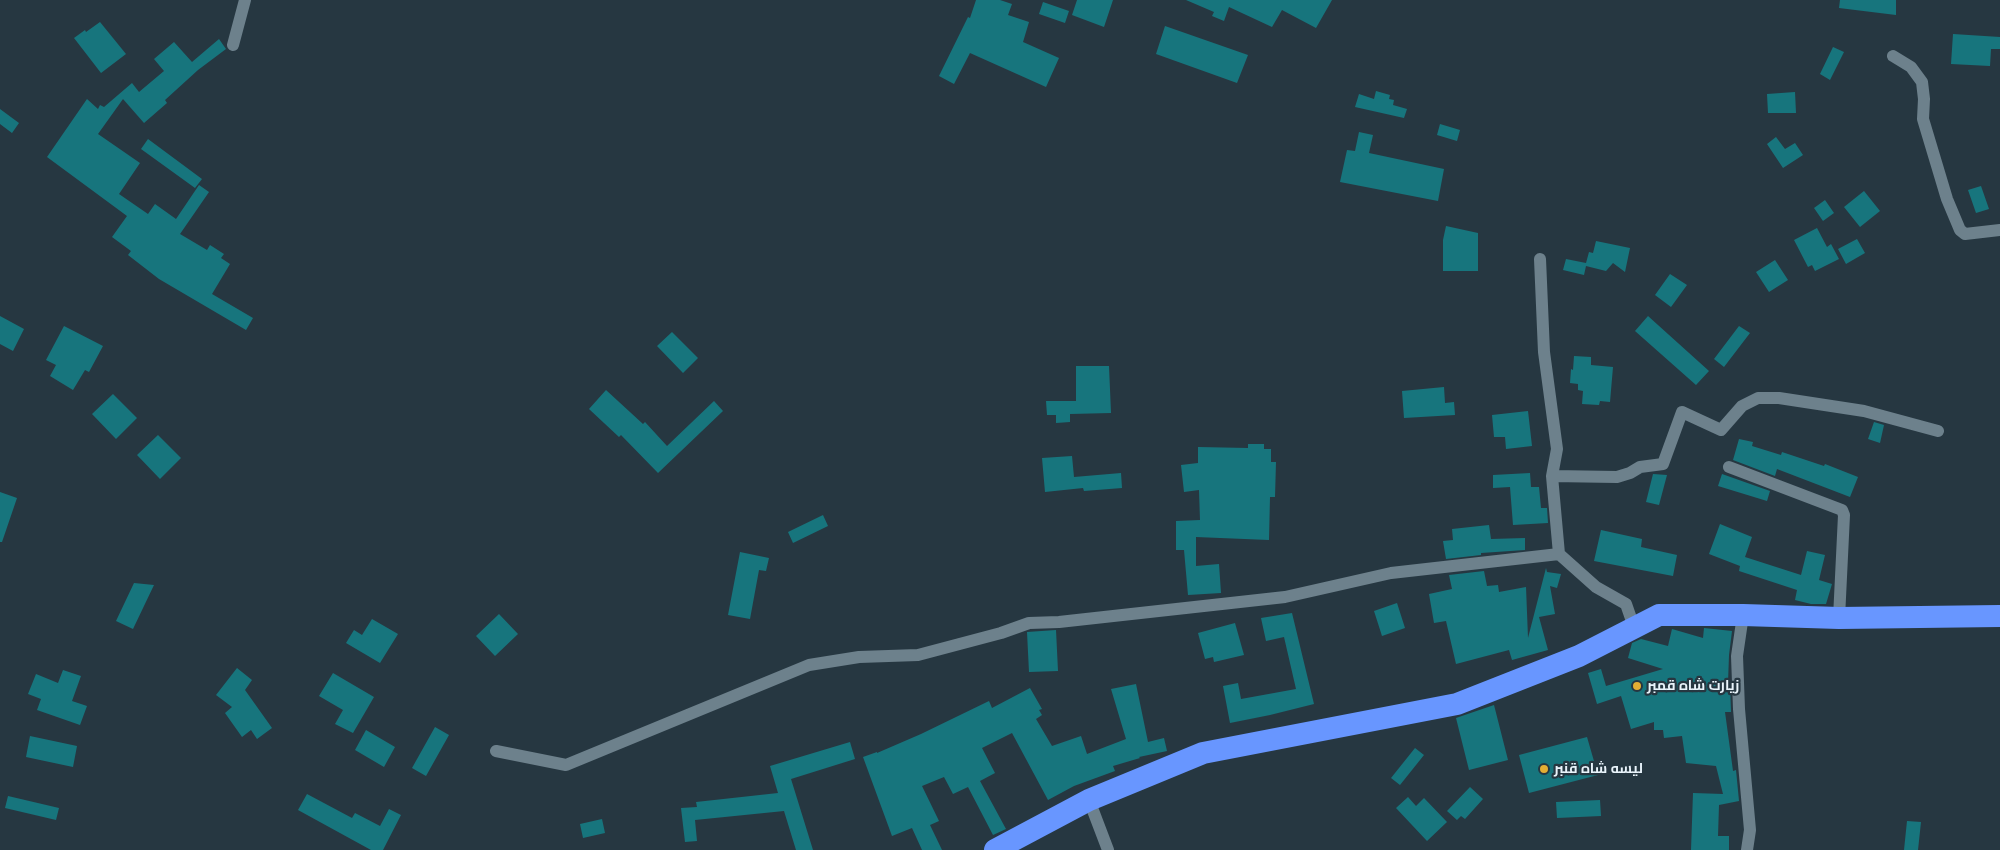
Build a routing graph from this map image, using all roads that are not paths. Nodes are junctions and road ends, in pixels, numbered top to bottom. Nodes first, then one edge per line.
1 (245, 0) edge
2 (233, 45) dead end
3 (1893, 56) dead end
4 (2000, 230) edge
5 (1540, 259) dead end
6 (1938, 431) dead end
7 (1729, 467) dead end
8 (1552, 476) junction
9 (1559, 554) junction
10 (1743, 615) junction
11 (2000, 616) edge
12 (1839, 618) junction
13 (1634, 627) junction
14 (496, 751) dead end
15 (1089, 800) junction
16 (995, 850) edge
17 (1108, 850) edge
18 (1747, 850) edge

1 - 2 street
3 - 4 street
5 - 8 street
6 - 8 street
7 - 12 street
8 - 9 street
9 - 13 street
9 - 14 street
10 - 12 highway
10 - 13 highway
10 - 18 street
11 - 12 highway
13 - 15 highway
15 - 16 highway
15 - 17 street

